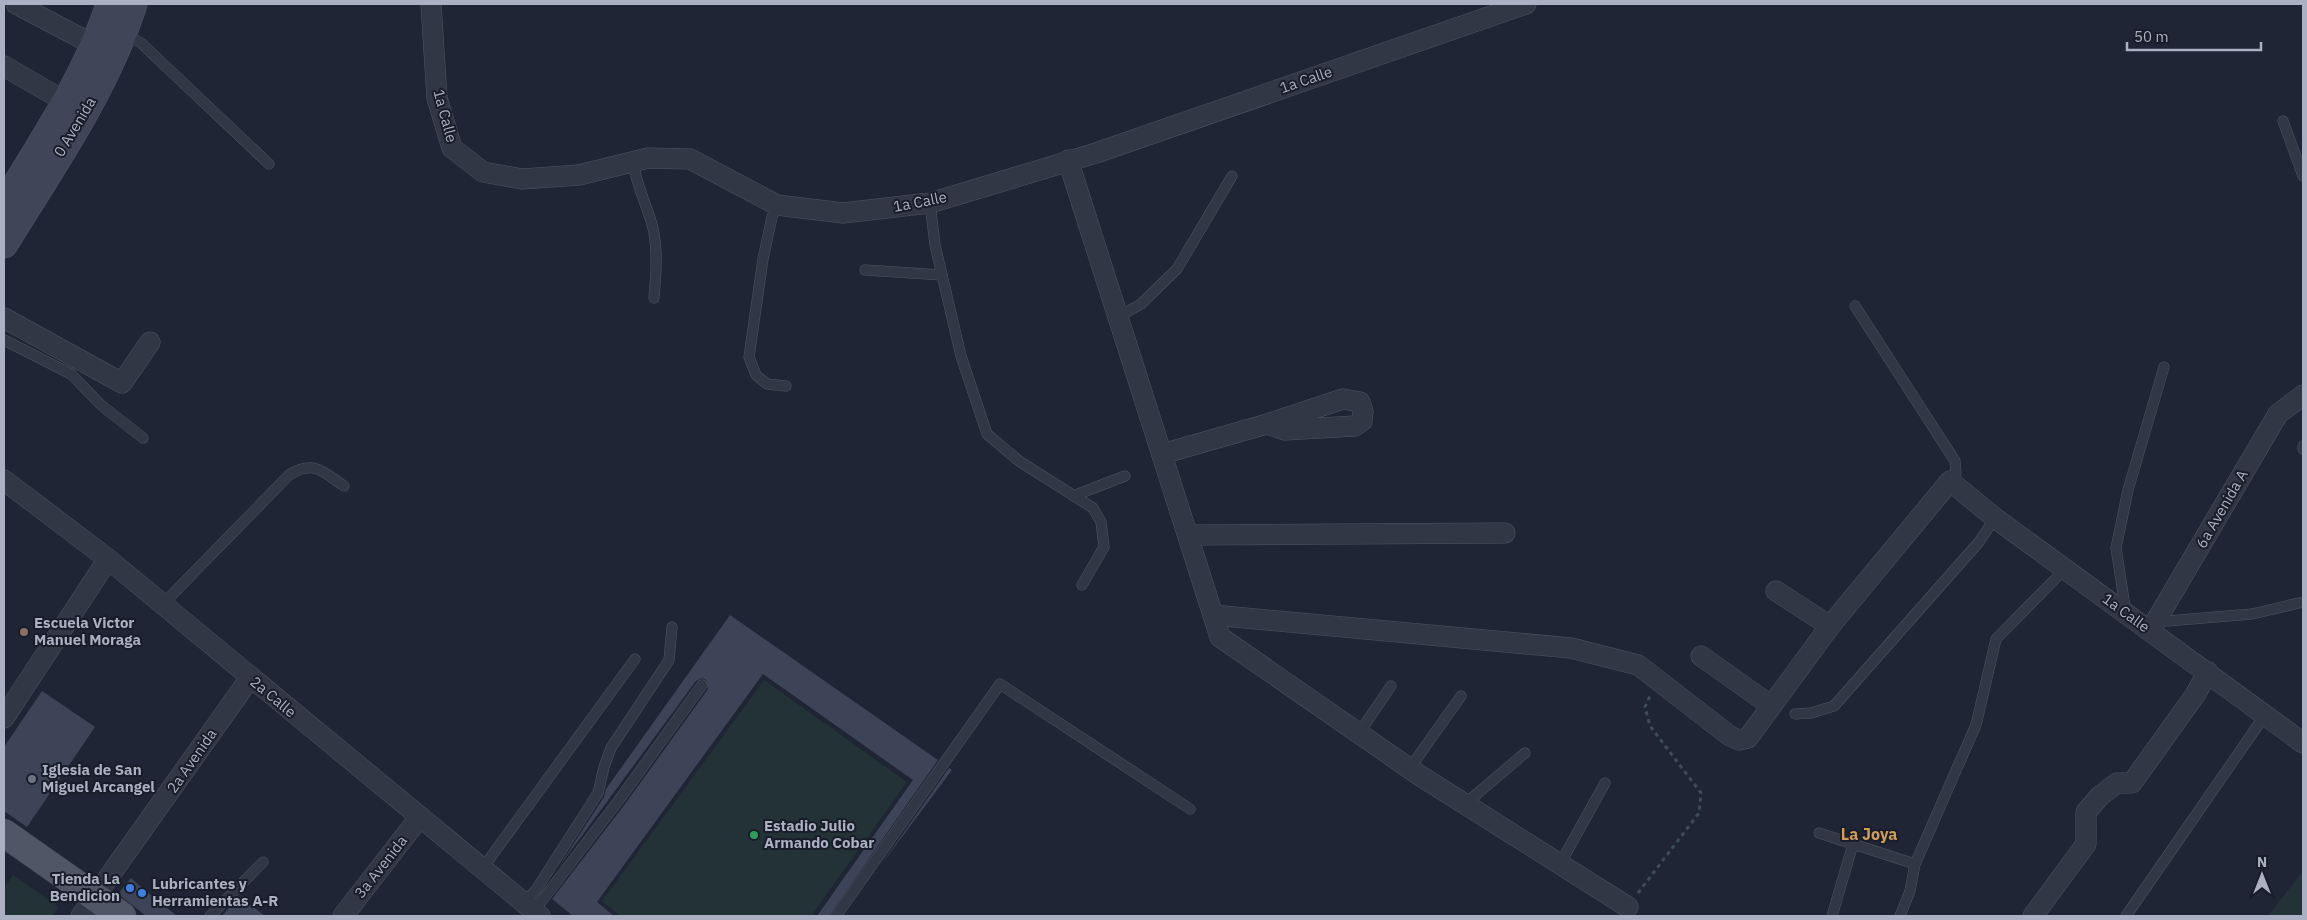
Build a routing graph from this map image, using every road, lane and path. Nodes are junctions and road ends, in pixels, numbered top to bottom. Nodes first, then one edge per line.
1 (16, 4) edge
2 (110, 4) edge
3 (133, 4) edge
4 (431, 4) edge
5 (1526, 4) edge
6 (123, 33) junction
7 (94, 45) junction
8 (4, 66) edge
9 (66, 102) junction
10 (2282, 121) dead end
11 (1068, 160) junction
12 (633, 162) junction
13 (269, 164) dead end
14 (1232, 176) dead end
15 (2303, 176) edge
16 (930, 203) junction
17 (4, 205) edge
18 (777, 205) junction
19 (4, 244) edge
20 (866, 270) dead end
21 (942, 275) junction
22 (654, 298) dead end
23 (1855, 306) dead end
24 (1118, 317) junction
25 (4, 318) edge
26 (4, 340) edge
27 (150, 342) dead end
28 (2164, 367) dead end
29 (786, 386) dead end
30 (2303, 395) edge
31 (1267, 424) dead end
32 (143, 438) dead end
33 (1162, 454) junction
34 (1125, 476) dead end
35 (4, 480) edge
36 (1950, 481) junction
37 (344, 486) dead end
38 (1073, 496) junction
39 (1995, 518) junction
40 (1505, 533) dead end
41 (1188, 535) junction
42 (108, 559) junction
43 (2065, 568) junction
44 (1082, 585) dead end
45 (1776, 591) dead end
46 (2303, 602) edge
47 (162, 605) junction
48 (2126, 614) junction
49 (1213, 615) junction
50 (672, 626) dead end
51 (1830, 626) junction
52 (2153, 627) junction
53 (1701, 656) dead end
54 (635, 659) dead end
55 (2208, 672) junction
56 (250, 678) junction
57 (1660, 682) junction
58 (702, 685) dead end
59 (1392, 686) dead end
60 (1461, 696) dead end
61 (1770, 705) junction
62 (1795, 714) dead end
63 (2265, 715) junction
64 (4, 718) edge
65 (1359, 733) junction
66 (2303, 743) edge
67 (1525, 754) dead end
68 (1410, 768) junction
69 (1604, 782) dead end
70 (1465, 804) junction
71 (1190, 809) dead end
72 (419, 818) junction
73 (4, 833) edge
74 (1819, 833) dead end
75 (1853, 844) junction
76 (263, 862) dead end
77 (1560, 864) junction
78 (1915, 864) junction
79 (482, 869) junction
80 (89, 906) edge
81 (1628, 907) joint
82 (532, 910) edge
83 (122, 916) edge
84 (210, 916) edge
85 (343, 916) edge
86 (836, 916) edge
87 (1832, 916) edge
88 (1900, 916) edge
89 (2033, 916) edge
90 (2126, 916) edge

1 - 7 street
2 - 7 main road, 0 Avenida
3 - 6 main road, 0 Avenida
4 - 12 street, 1a Calle
5 - 11 street, 1a Calle
6 - 13 lane
6 - 19 main road, 0 Avenida
7 - 9 main road, 0 Avenida
8 - 9 street
9 - 17 main road, 0 Avenida
10 - 15 lane
11 - 16 street, 1a Calle
11 - 24 street
12 - 18 street, 1a Calle
12 - 22 lane
14 - 24 lane
16 - 18 street, 1a Calle
16 - 21 lane
18 - 29 lane
20 - 21 lane
21 - 38 lane
23 - 36 lane
24 - 33 street
25 - 27 street
26 - 32 lane
28 - 48 lane
30 - 52 street, 6a Avenida A
31 - 33 street
33 - 41 street
34 - 38 lane
35 - 42 street, 2a Calle
36 - 39 street, 1a Calle
36 - 51 street
37 - 47 lane
38 - 44 lane
39 - 43 street, 1a Calle
39 - 62 lane
40 - 41 street
41 - 49 street
42 - 47 street, 2a Calle
42 - 64 street
43 - 48 street, 1a Calle
43 - 78 lane
45 - 51 street
46 - 52 lane
47 - 56 street, 2a Calle
48 - 52 street, 1a Calle
49 - 57 street
49 - 65 street
50 - 82 lane
51 - 61 street
52 - 55 street, 1a Calle
53 - 61 street
54 - 79 lane
55 - 63 street, 1a Calle
55 - 89 street
56 - 72 street, 2a Calle
56 - 80 street, 2a Avenida
57 - 61 street
57 - 81 path
58 - 82 lane
59 - 65 lane
60 - 68 lane
63 - 66 street, 1a Calle
63 - 90 lane
65 - 68 street
67 - 70 lane
68 - 70 street
69 - 77 lane
70 - 77 street
71 - 86 lane
72 - 79 street, 2a Calle
72 - 85 street, 3a Avenida
73 - 80 main road
74 - 75 lane
75 - 78 lane
75 - 87 lane
76 - 84 lane
77 - 81 street
78 - 88 lane
79 - 82 street, 2a Calle
80 - 83 main road

